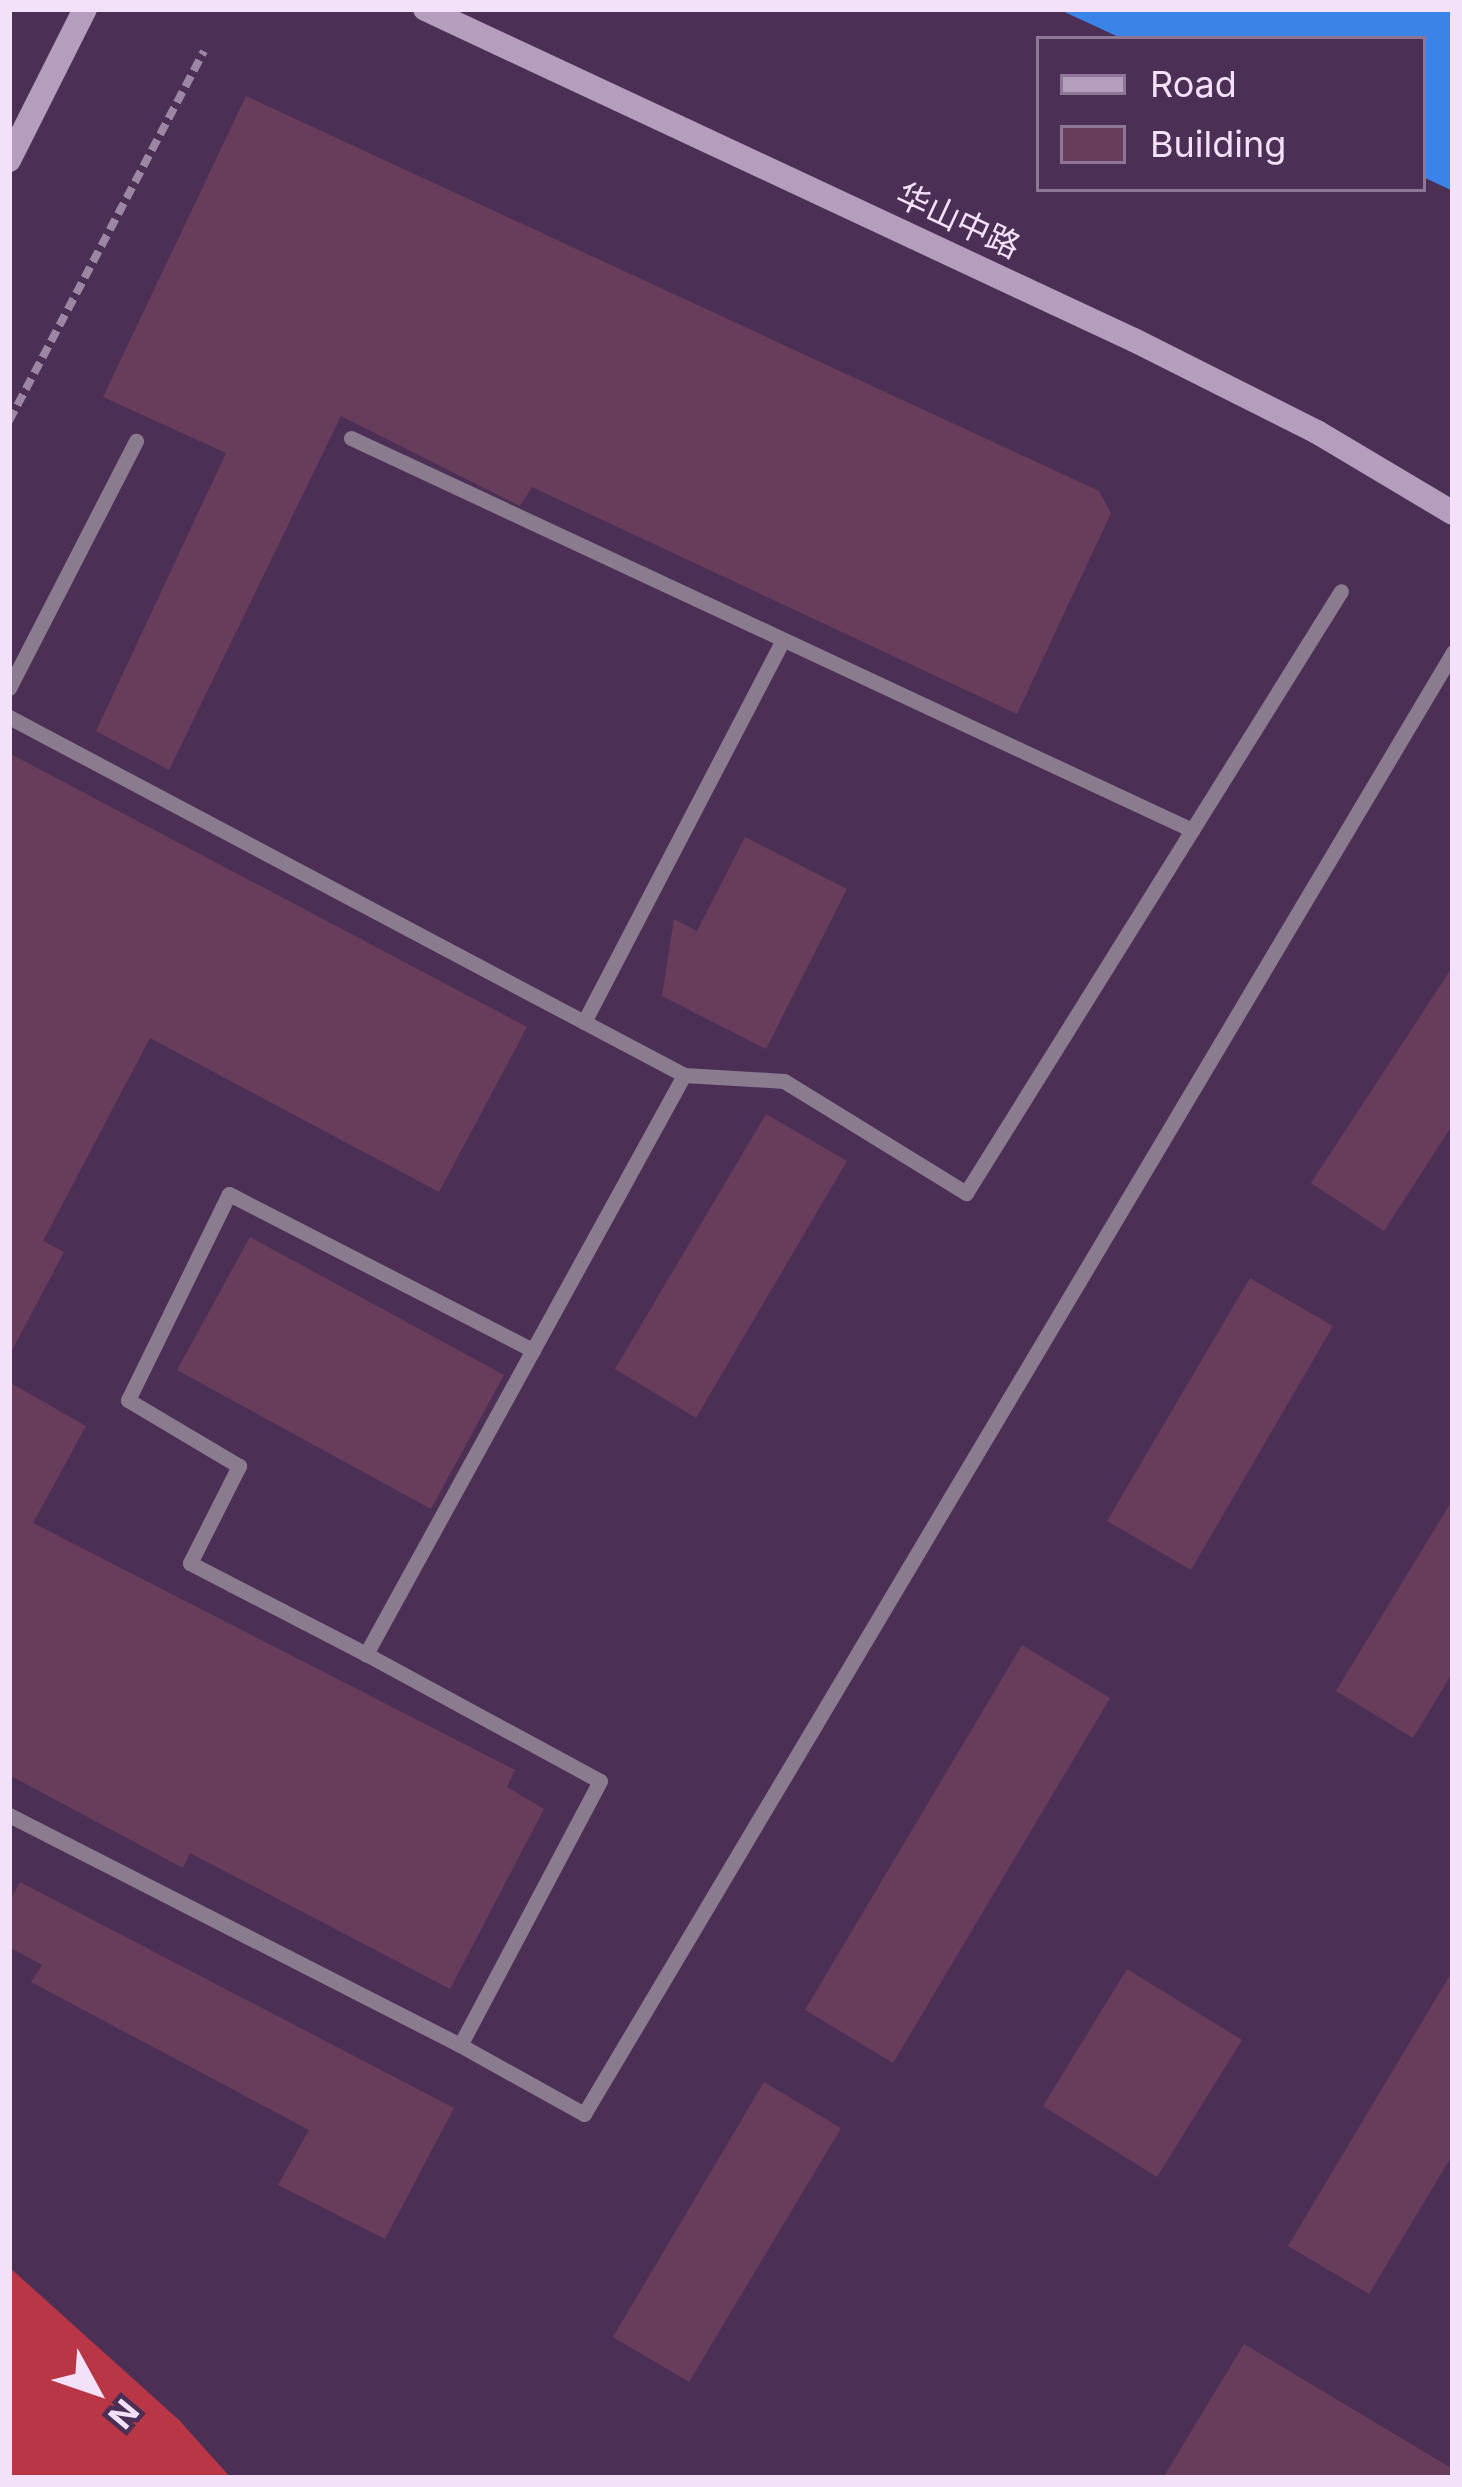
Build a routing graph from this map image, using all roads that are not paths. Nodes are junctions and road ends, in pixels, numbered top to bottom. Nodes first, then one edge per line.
1 (85, 9) edge
2 (424, 9) edge
3 (9, 160) edge
4 (351, 438) dead end
5 (136, 441) dead end
6 (1453, 513) edge
7 (1341, 591) dead end
8 (783, 640) junction
9 (1453, 652) edge
10 (9, 688) edge
11 (9, 718) edge
12 (1192, 830) junction
13 (584, 1022) junction
14 (684, 1076) junction
15 (533, 1350) junction
16 (366, 1654) junction
17 (9, 1815) edge
18 (460, 2045) junction

1 - 3 street
2 - 6 street, 华山中路
4 - 8 lane
5 - 10 lane
7 - 12 lane
8 - 12 lane
8 - 13 lane
9 - 18 lane
11 - 13 lane
12 - 14 lane
13 - 14 lane
14 - 15 lane
15 - 16 lane
15 - 16 lane
16 - 18 lane
17 - 18 lane

